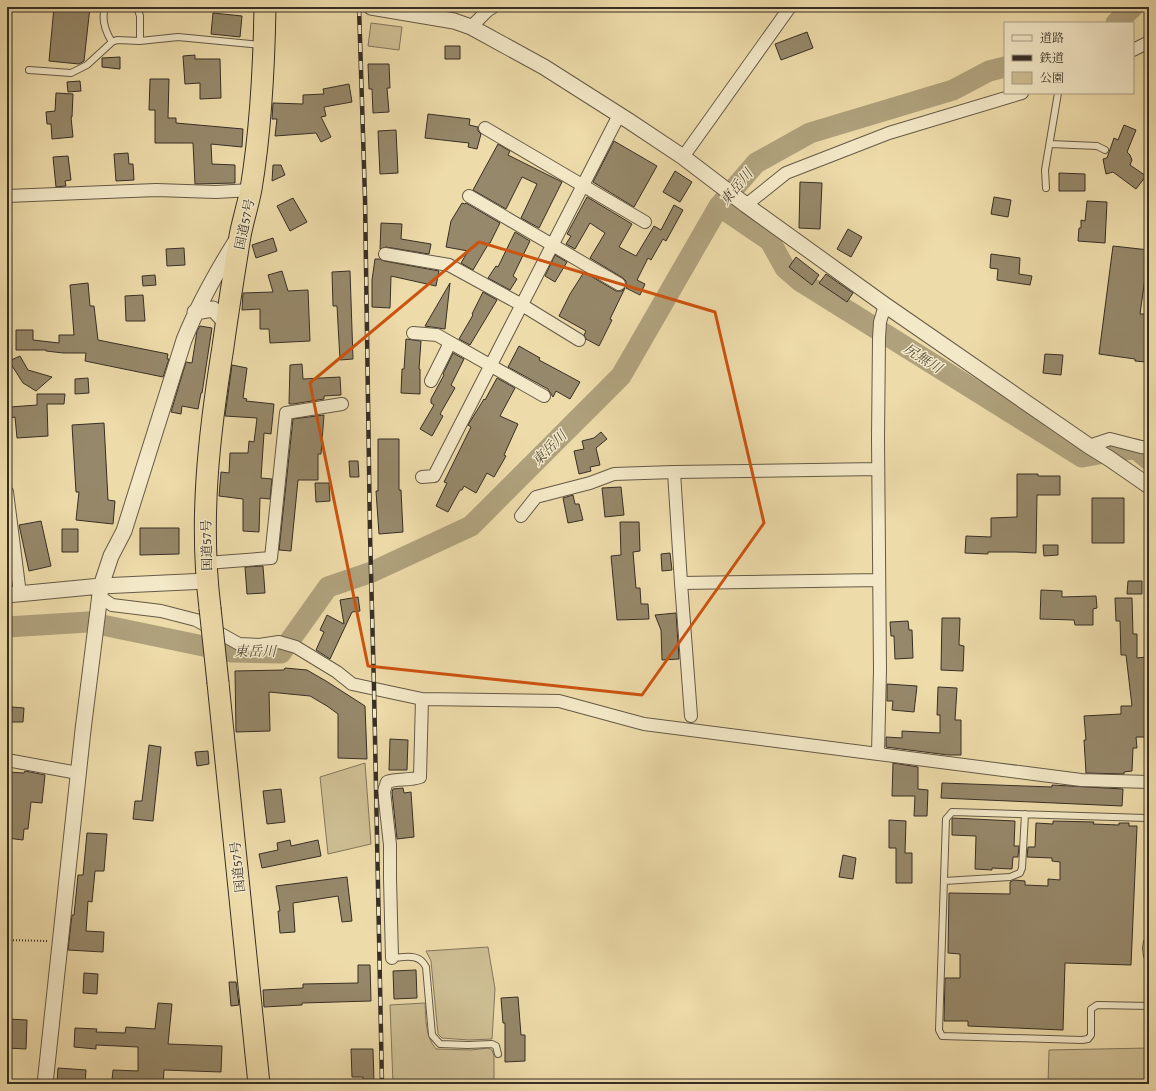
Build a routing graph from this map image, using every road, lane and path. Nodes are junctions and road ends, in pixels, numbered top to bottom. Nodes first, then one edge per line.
1 (105, 7) edge
2 (137, 7) edge
3 (265, 7) edge
4 (370, 7) edge
5 (493, 7) edge
6 (790, 7) edge
7 (471, 27) junction
8 (140, 40) junction
9 (112, 42) junction
10 (1149, 42) edge
11 (264, 45) junction
12 (1134, 50) edge
13 (29, 70) dead end
14 (1019, 94) edge
15 (1058, 94) edge
16 (619, 115) junction
17 (485, 128) dead end
18 (1050, 144) junction
19 (1105, 150) dead end
20 (683, 157) junction
21 (583, 184) junction
22 (1046, 188) dead end
23 (251, 190) junction
24 (7, 196) edge
25 (469, 196) dead end
26 (744, 203) junction
27 (645, 222) dead end
28 (241, 234) junction
29 (553, 244) junction
30 (385, 254) dead end
31 (619, 284) dead end
32 (885, 304) junction
33 (522, 305) junction
34 (195, 312) junction
35 (226, 323) junction
36 (413, 333) dead end
37 (580, 340) dead end
38 (450, 343) junction
39 (491, 365) junction
40 (431, 381) dead end
41 (544, 396) dead end
42 (342, 404) dead end
43 (1091, 448) junction
44 (1149, 448) edge
45 (878, 469) junction
46 (674, 472) junction
47 (422, 477) dead end
48 (1149, 486) edge
49 (7, 496) edge
50 (521, 516) dead end
51 (206, 572) junction
52 (879, 580) junction
53 (681, 583) junction
54 (14, 594) edge
55 (100, 596) junction
56 (422, 699) junction
57 (691, 716) dead end
58 (878, 754) junction
59 (7, 760) edge
60 (78, 772) junction
61 (1149, 782) edge
62 (1025, 814) junction
63 (1149, 819) edge
64 (944, 881) junction
65 (7, 940) edge
66 (1149, 940) edge
67 (60, 941) junction
68 (1149, 957) edge
69 (392, 958) joint
70 (1149, 1006) edge
71 (498, 1054) dead end
72 (45, 1084) edge
73 (260, 1084) edge

1 - 9 lane
2 - 8 lane
3 - 11 highway, 国道57号
4 - 7 street
5 - 7 street
6 - 20 street
7 - 16 street
8 - 9 lane
8 - 11 lane
9 - 13 lane
10 - 12 street
11 - 23 highway, 国道57号
14 - 26 street
15 - 18 lane
16 - 20 street
16 - 21 street
17 - 21 street
18 - 19 lane
18 - 22 lane
20 - 26 street
21 - 27 street
21 - 29 street
23 - 24 street
23 - 28 highway, 国道57号
25 - 29 street
26 - 32 street
28 - 34 street
28 - 35 highway, 国道57号
29 - 31 street
29 - 33 street
30 - 33 street
32 - 43 street
32 - 45 street
33 - 37 street
33 - 39 street
34 - 35 street
34 - 55 street
35 - 51 highway, 国道57号
36 - 38 street
38 - 39 street
38 - 40 street
39 - 41 street
39 - 47 street
42 - 51 street
43 - 44 street
43 - 48 street
45 - 46 street
45 - 52 street
46 - 50 street
46 - 53 street
49 - 54 street
51 - 55 street
51 - 73 highway, 国道57号, bridge
52 - 53 street
52 - 58 street
53 - 57 street
54 - 55 street
55 - 56 street
55 - 60 street
56 - 58 street
56 - 69 street
58 - 61 street
59 - 60 street
60 - 67 street
62 - 63 lane
62 - 64 lane
62 - 64 lane
64 - 70 lane
65 - 67 path
66 - 68 lane
67 - 72 street
69 - 71 lane

